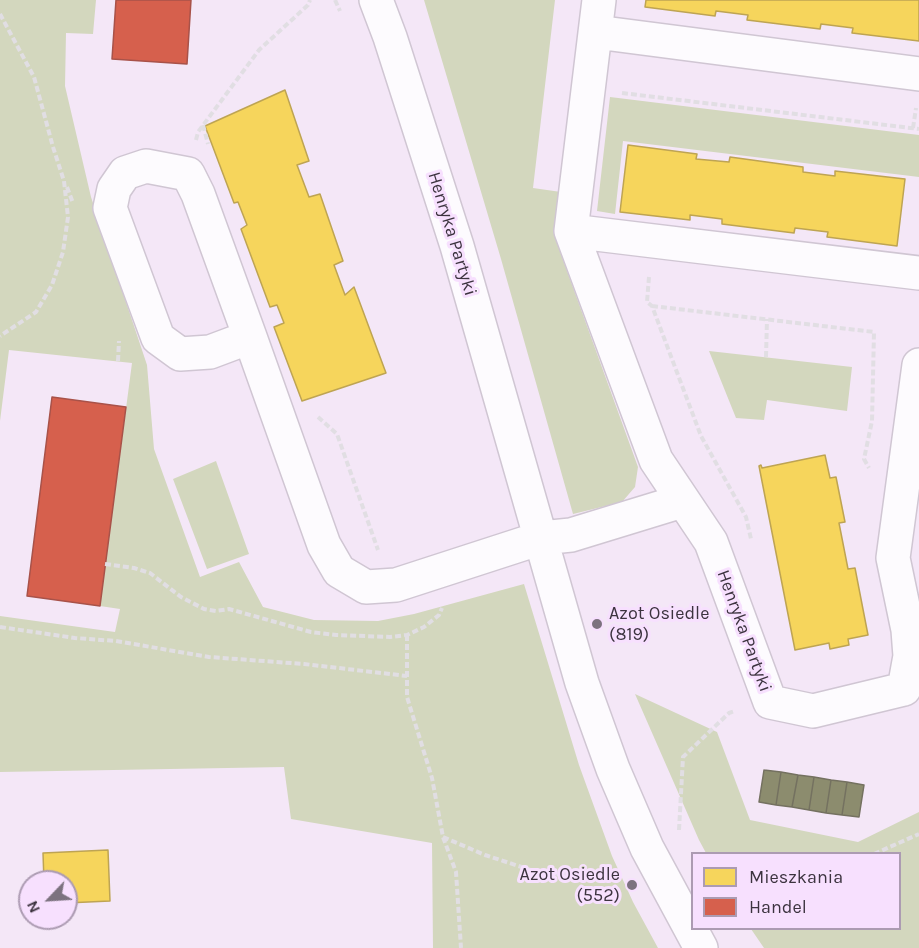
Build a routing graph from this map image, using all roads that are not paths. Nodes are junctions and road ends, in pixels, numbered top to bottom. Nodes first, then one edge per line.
1 (376, 0) edge
2 (599, 0) edge
3 (596, 32) junction
4 (919, 74) edge
5 (572, 231) junction
6 (919, 273) edge
7 (250, 337) junction
8 (919, 365) edge
9 (682, 501) junction
10 (541, 538) junction
11 (912, 680) edge
12 (691, 929) edge
13 (691, 930) edge
14 (701, 948) edge

1 - 10 street, Henryka Partyki
2 - 3 street, Henryka Partyki
3 - 4 street
3 - 5 street, Henryka Partyki
5 - 6 street
5 - 9 street, Henryka Partyki
7 - 7 street
7 - 10 street
8 - 11 street, Henryka Partyki
9 - 10 street
9 - 11 street, Henryka Partyki
10 - 12 street, Henryka Partyki
13 - 14 street, Henryka Partyki

